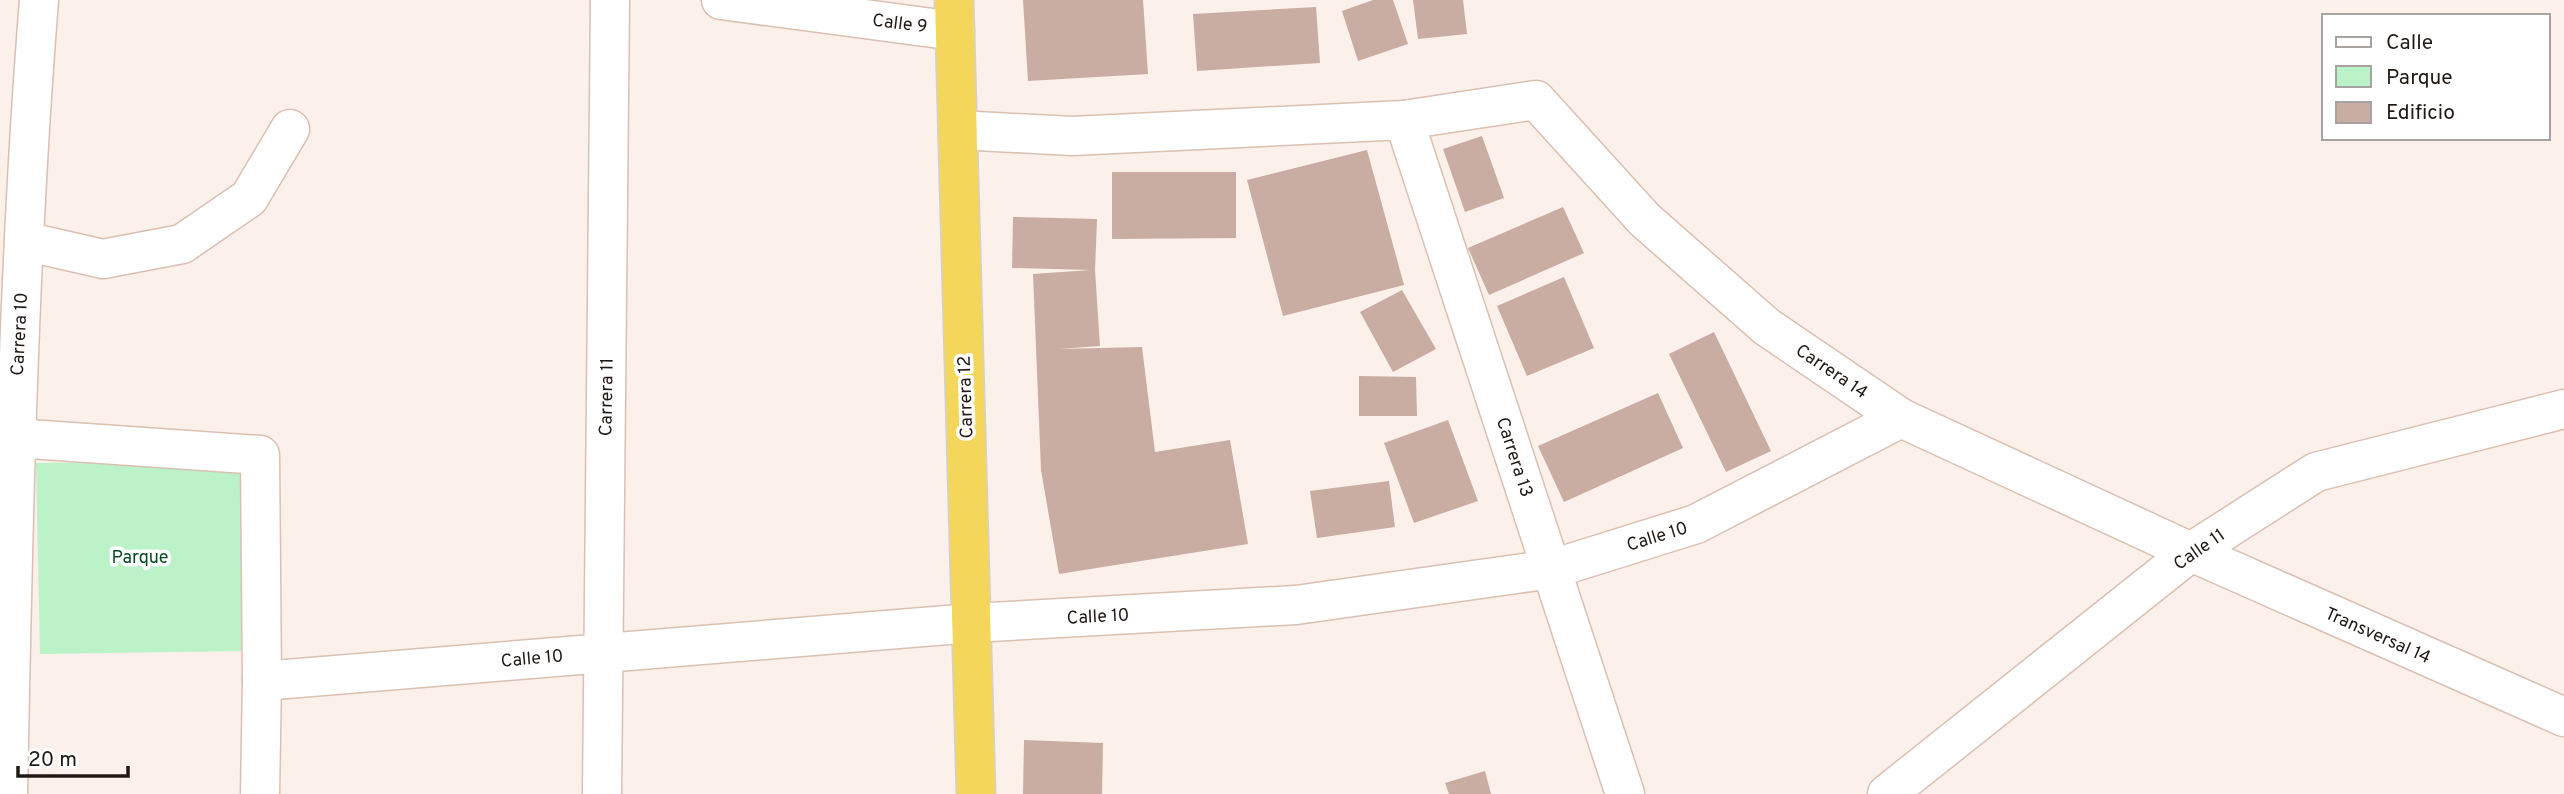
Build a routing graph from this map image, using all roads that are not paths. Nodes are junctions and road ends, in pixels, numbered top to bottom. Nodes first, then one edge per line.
1 (39, 0) edge
2 (610, 0) edge
3 (720, 0) edge
4 (955, 15) edge
5 (1404, 120) junction
6 (290, 129) dead end
7 (958, 130) junction
8 (14, 139) edge
9 (24, 241) junction
10 (2564, 409) edge
11 (1901, 418) junction
12 (7, 438) edge
13 (2191, 552) junction
14 (1552, 569) junction
15 (972, 623) junction
16 (603, 652) junction
17 (262, 681) junction
18 (2564, 718) edge
19 (4, 740) edge
20 (8, 794) edge
21 (260, 794) edge
22 (602, 794) edge
23 (976, 794) edge
24 (1625, 794) edge
25 (1887, 794) edge

1 - 8 street, Carrera 10
2 - 16 street, Carrera 11
3 - 4 street, Calle 9
4 - 7 highway, Carrera 12
5 - 7 street
5 - 11 street, Carrera 14
5 - 14 street, Carrera 13
6 - 9 street
7 - 15 highway, Carrera 12
8 - 9 street, Carrera 10
9 - 12 street, Carrera 10
10 - 13 street, Calle 11
11 - 13 street, Carrera 14
11 - 14 street, Calle 10
12 - 17 street
12 - 19 street, Carrera 10
13 - 18 street, Transversal 14
13 - 25 street, Calle 11
14 - 15 street, Calle 10
14 - 24 street, Carrera 13
15 - 16 street, Calle 10
15 - 23 highway, Carrera 12
16 - 17 street, Calle 10
16 - 22 street, Carrera 11
17 - 21 street
19 - 20 street, Carrera 10

